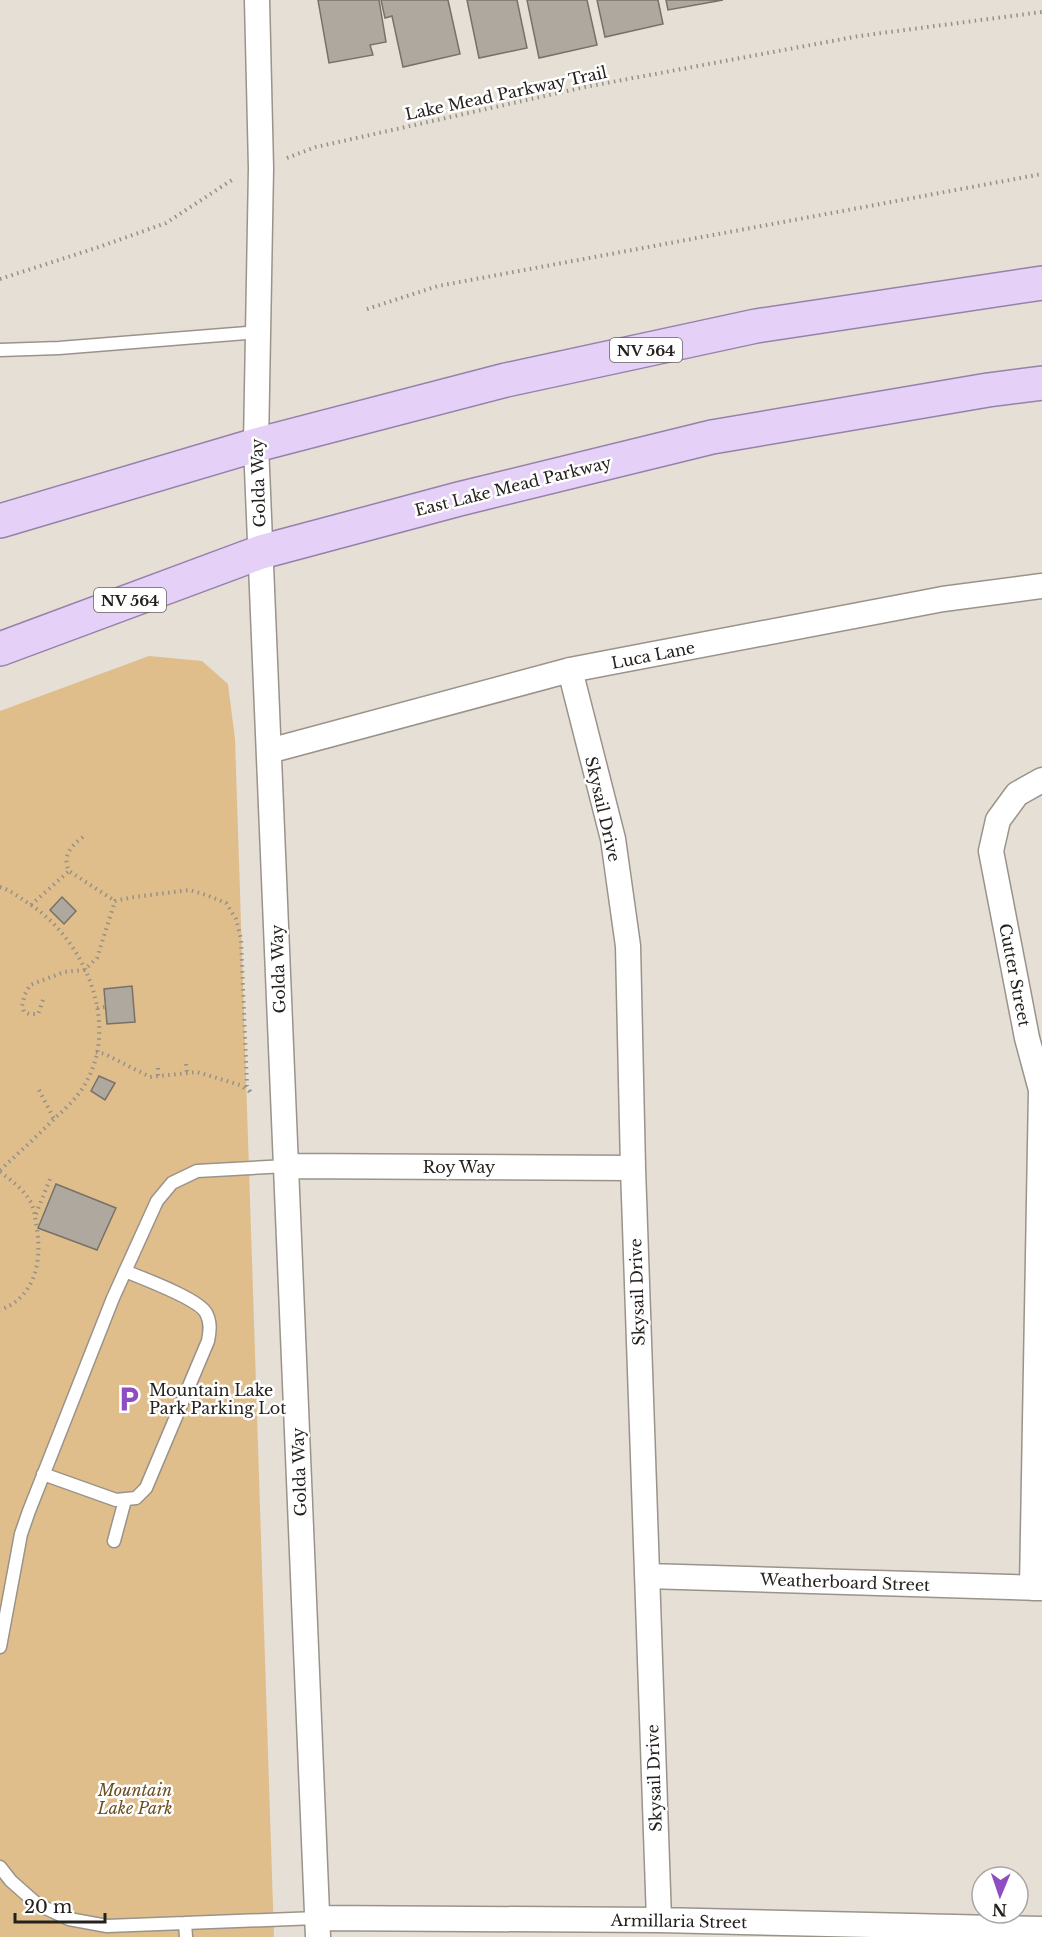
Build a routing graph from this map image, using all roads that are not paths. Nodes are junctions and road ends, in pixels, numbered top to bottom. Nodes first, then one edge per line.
1 (257, 0) edge
2 (1042, 284) edge
3 (258, 332) junction
4 (0, 350) edge
5 (1042, 383) edge
6 (256, 445) junction
7 (0, 521) edge
8 (261, 552) junction
9 (1042, 586) edge
10 (0, 649) edge
11 (570, 670) junction
12 (269, 751) junction
13 (1042, 780) edge
14 (1034, 1038) edge
15 (286, 1166) junction
16 (633, 1168) junction
17 (125, 1271) junction
18 (43, 1474) junction
19 (125, 1500) junction
20 (114, 1541) dead end
21 (647, 1576) junction
22 (1037, 1588) edge
23 (0, 1647) edge
24 (0, 1867) edge
25 (659, 1920) junction
26 (185, 1923) junction
27 (317, 1927) edge
28 (1042, 1929) edge
29 (186, 1937) edge

1 - 3 street, Golda Way
2 - 6 main road, NV 564
3 - 4 lane
3 - 6 street, Golda Way
5 - 8 main road, East Lake Mead Parkway / NV 564
6 - 7 main road, NV 564
6 - 8 street, Golda Way
8 - 10 main road, East Lake Mead Parkway / NV 564
8 - 12 street, Golda Way
9 - 11 street, Luca Lane
11 - 12 street, Luca Lane
11 - 16 street, Skysail Drive
12 - 15 street, Golda Way
13 - 14 street, Cutter Street
14 - 22 street, Cutter Street
15 - 16 street, Roy Way
15 - 17 lane
15 - 27 street, Golda Way
16 - 21 street, Skysail Drive
17 - 18 lane
17 - 19 lane
18 - 19 lane
18 - 23 lane
19 - 20 lane
21 - 22 street, Weatherboard Street
21 - 25 street, Skysail Drive
24 - 26 lane
25 - 27 street, Armillaria Street
25 - 28 street, Armillaria Street
26 - 27 lane
26 - 29 lane

